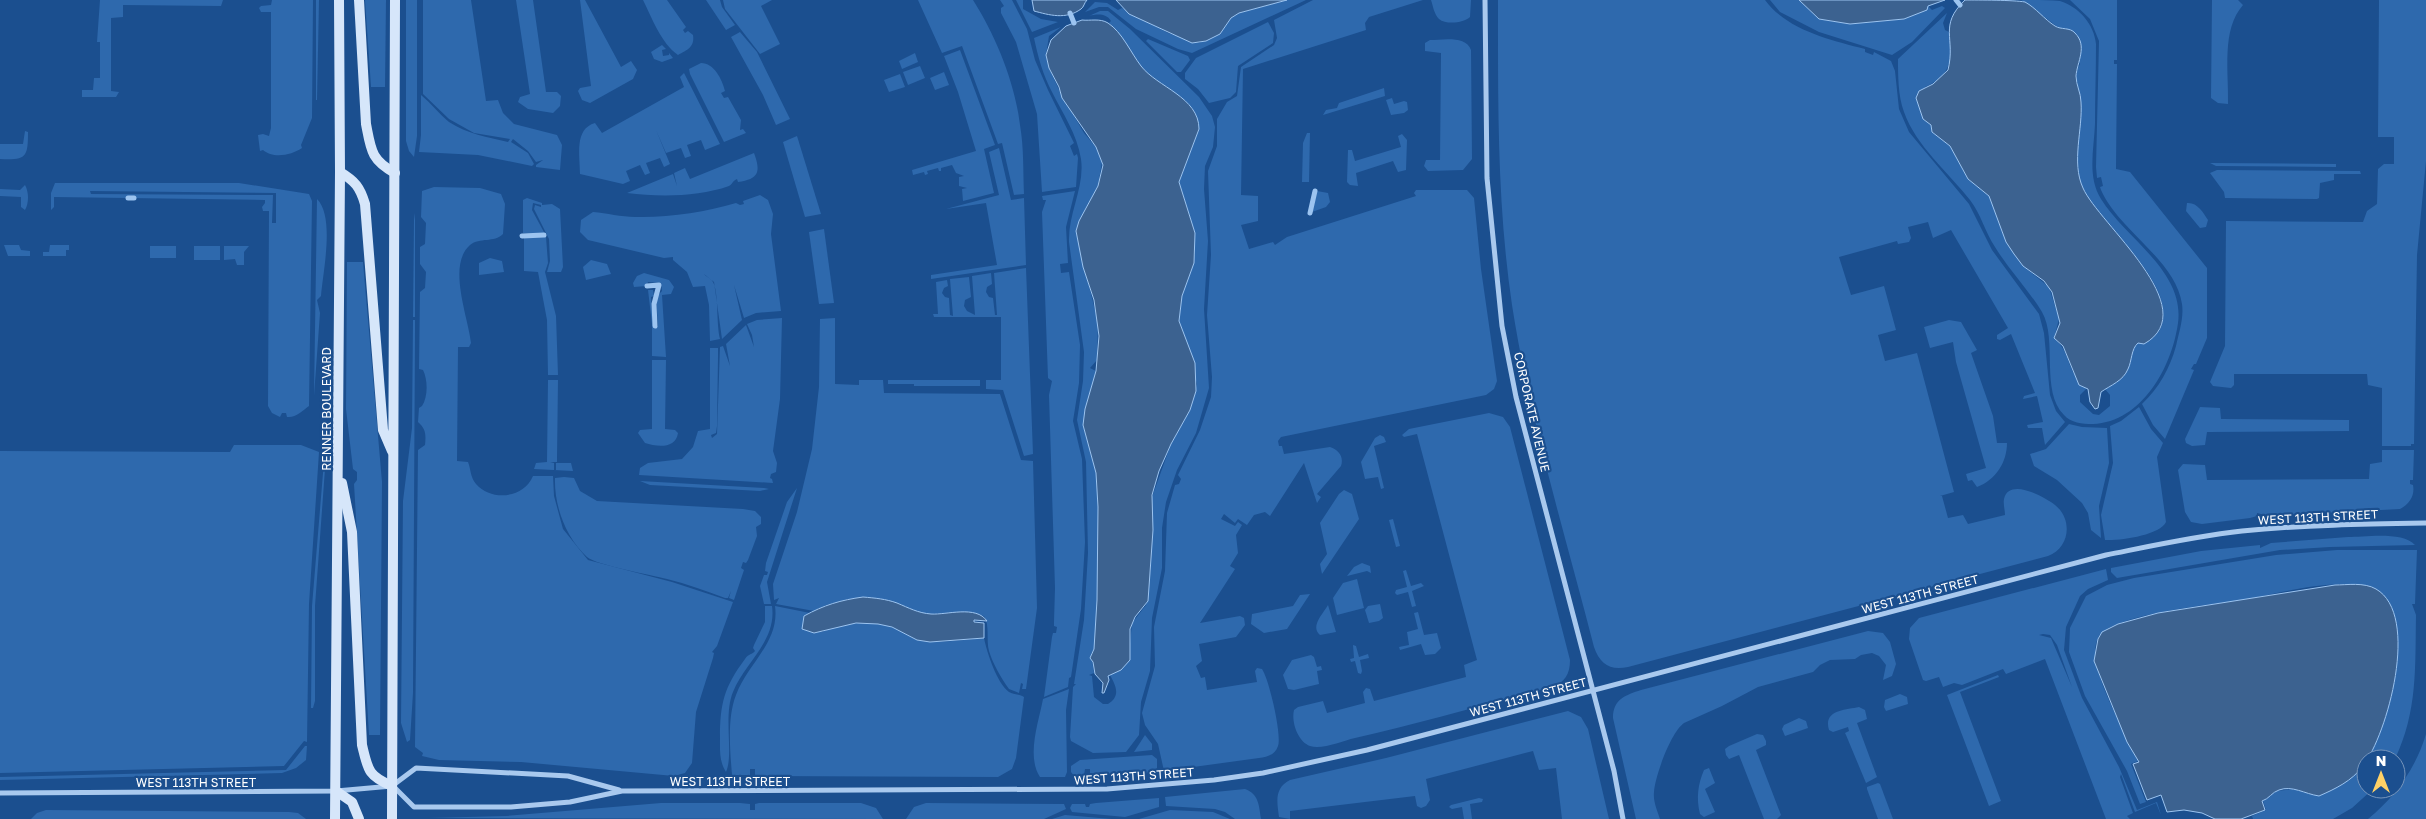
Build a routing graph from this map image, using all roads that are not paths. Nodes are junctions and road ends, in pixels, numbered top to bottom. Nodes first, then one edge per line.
1 (339, 0) edge
2 (359, 0) edge
3 (395, 0) edge
4 (1484, 0) edge
5 (340, 172) junction
6 (395, 173) junction
7 (394, 454) junction
8 (338, 461) junction
9 (2426, 523) edge
10 (1592, 691) junction
11 (392, 786) junction
12 (622, 791) junction
13 (336, 792) junction
14 (0, 793) edge
15 (335, 819) edge
16 (359, 819) edge
17 (392, 819) edge
18 (1623, 819) edge

1 - 5 main road, RENNER BOULEVARD
2 - 6 main road
3 - 6 main road
4 - 10 street, CORPORATE AVENUE
5 - 7 main road
5 - 8 main road, RENNER BOULEVARD
6 - 7 main road
7 - 11 main road
8 - 11 main road
8 - 13 main road, RENNER BOULEVARD
9 - 10 street, WEST 113TH STREET
10 - 12 street, WEST 113TH STREET
10 - 18 street, CORPORATE AVENUE
11 - 12 street, WEST 113TH STREET
11 - 12 street, WEST 113TH STREET
11 - 13 street, WEST 113TH STREET
11 - 17 main road
13 - 14 street, WEST 113TH STREET
13 - 15 main road, RENNER BOULEVARD
13 - 16 main road

